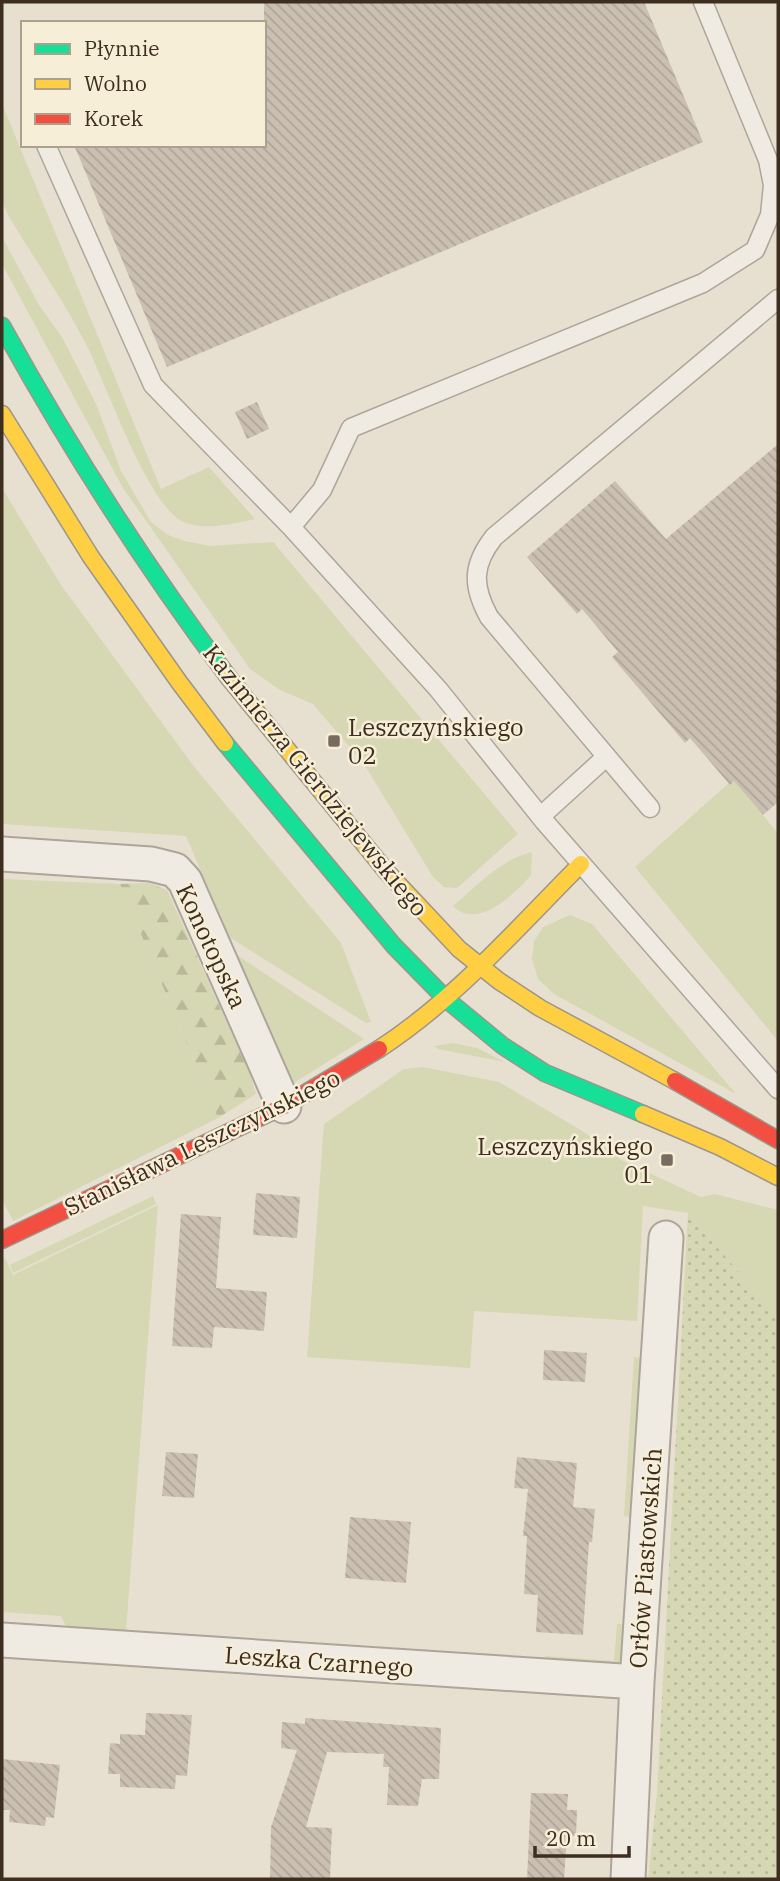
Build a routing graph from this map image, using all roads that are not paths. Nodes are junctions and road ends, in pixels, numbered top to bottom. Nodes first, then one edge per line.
1 (703, 2) edge
2 (47, 147) edge
3 (778, 299) edge
4 (2, 326) edge
5 (2, 414) edge
6 (291, 527) junction
7 (606, 757) junction
8 (650, 808) dead end
9 (541, 816) junction
10 (2, 854) edge
11 (581, 864) junction
12 (478, 966) junction
13 (446, 999) junction
14 (778, 1089) edge
15 (284, 1106) junction
16 (778, 1140) edge
17 (778, 1177) edge
18 (666, 1238) dead end
19 (2, 1240) edge
20 (2, 1640) edge
21 (637, 1682) junction
22 (628, 1879) edge

1 - 6 lane
2 - 6 lane
3 - 7 lane
4 - 12 street, Kazimierza Gierdziejewskiego
5 - 13 street, Kazimierza Gierdziejewskiego
6 - 9 lane
7 - 8 lane
7 - 9 lane
9 - 11 lane
10 - 15 street, Konotopska
11 - 12 street, Stanisława Leszczyńskiego
11 - 14 lane
12 - 13 street, Stanisława Leszczyńskiego
12 - 16 street, Kazimierza Gierdziejewskiego
13 - 15 street, Stanisława Leszczyńskiego
13 - 17 street, Kazimierza Gierdziejewskiego
15 - 19 street, Stanisława Leszczyńskiego
18 - 21 street, Orłów Piastowskich
20 - 21 street, Leszka Czarnego
21 - 22 street, Orłów Piastowskich

